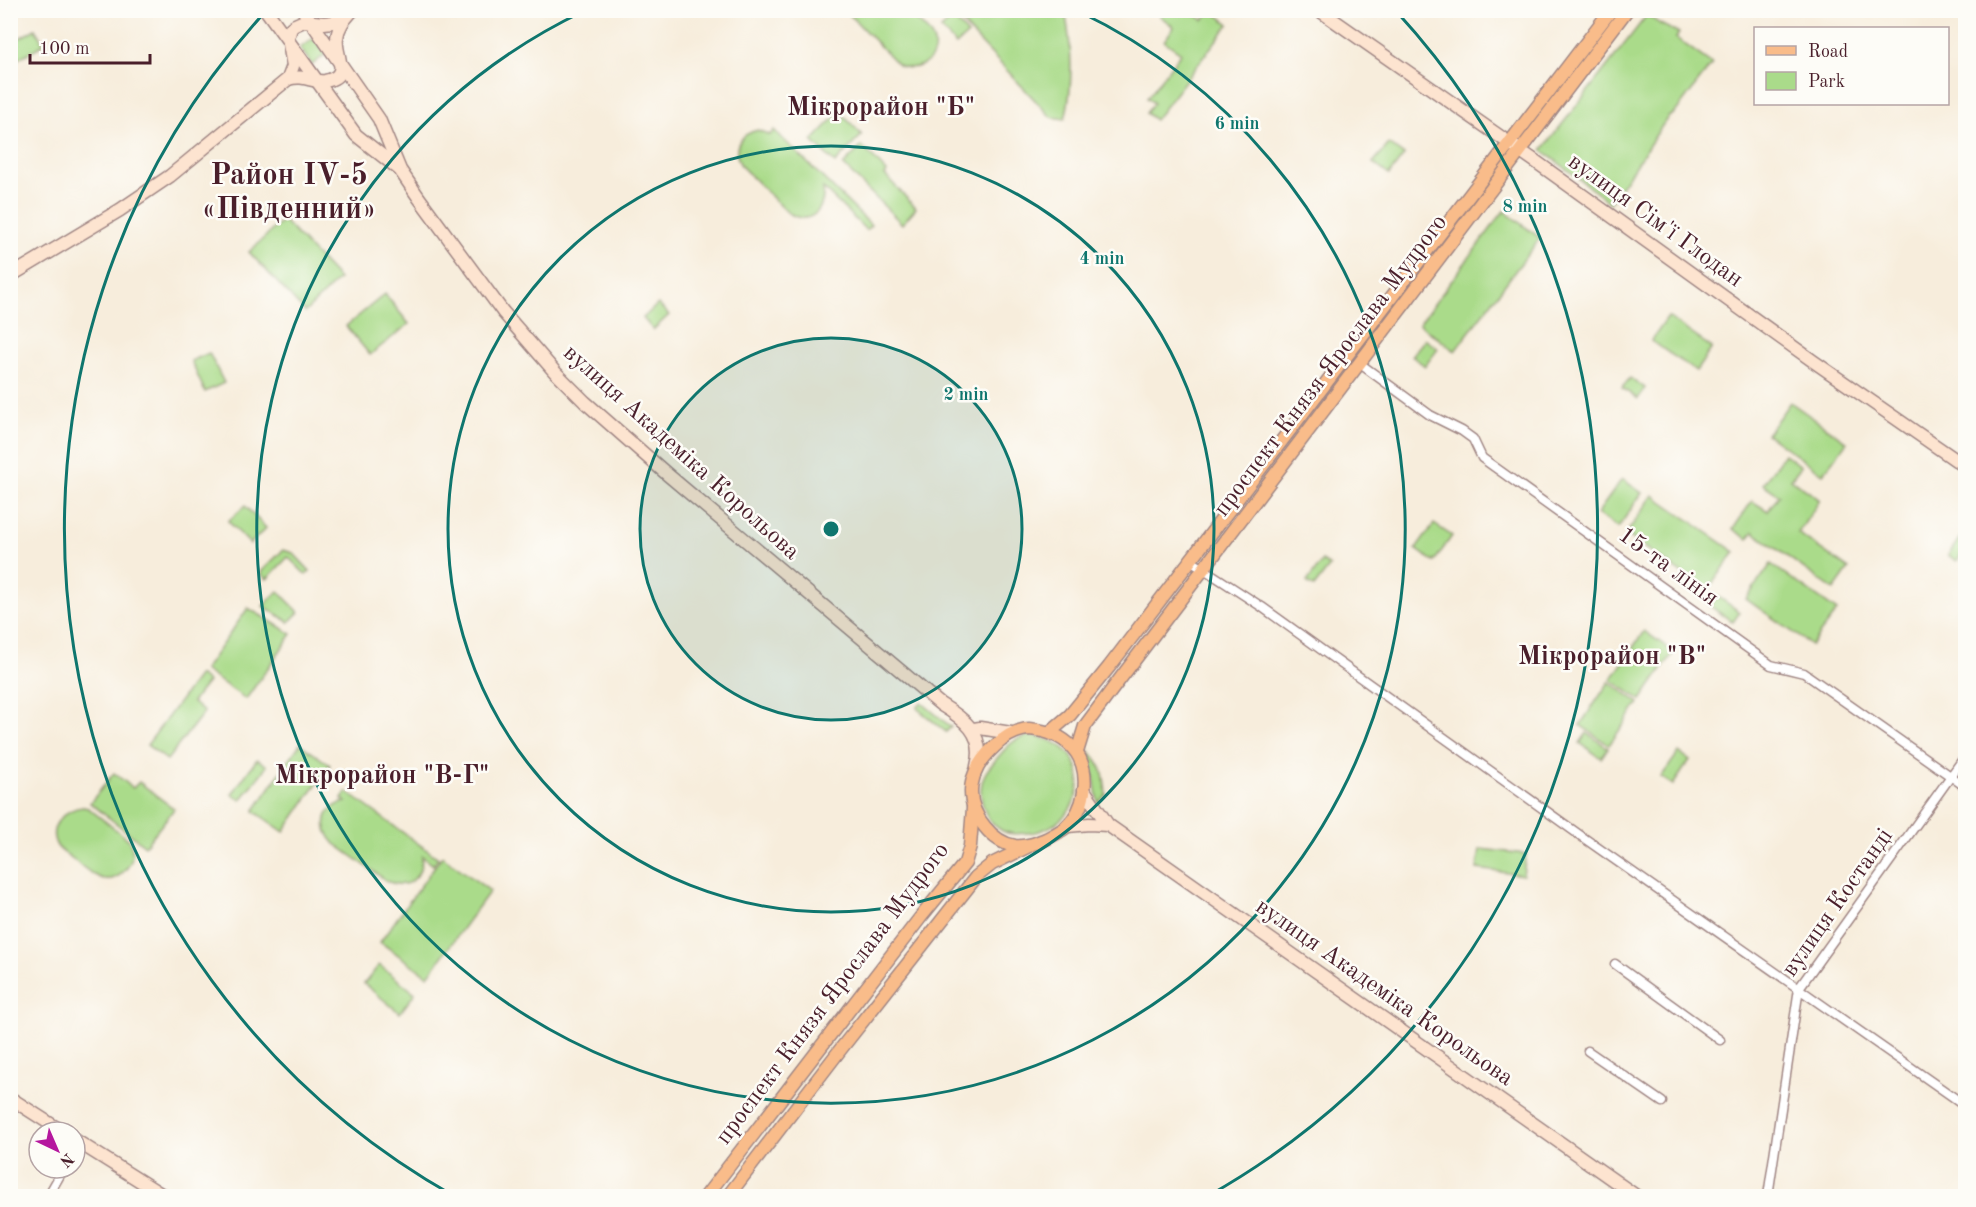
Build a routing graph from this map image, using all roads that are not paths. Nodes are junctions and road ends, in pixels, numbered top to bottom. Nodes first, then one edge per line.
1 (266, 10) edge
2 (303, 10) edge
3 (353, 10) edge
4 (1319, 10) edge
5 (1611, 10) edge
6 (1628, 10) edge
7 (342, 21) junction
8 (312, 22) junction
9 (289, 42) junction
10 (341, 65) junction
11 (288, 78) junction
12 (318, 81) junction
13 (1509, 143) junction
14 (1521, 151) junction
15 (400, 170) junction
16 (10, 276) edge
17 (1347, 354) junction
18 (1359, 363) junction
19 (1965, 467) edge
20 (1190, 560) junction
21 (1204, 569) junction
22 (974, 729) junction
23 (1050, 732) junction
24 (1011, 733) junction
25 (1077, 752) junction
26 (1965, 755) edge
27 (978, 765) junction
28 (1950, 776) junction
29 (1965, 787) edge
30 (1084, 790) junction
31 (973, 808) junction
32 (1108, 825) junction
33 (1068, 826) junction
34 (1029, 846) junction
35 (1615, 964) dead end
36 (1798, 988) junction
37 (1720, 1040) dead end
38 (1588, 1051) dead end
39 (10, 1098) edge
40 (1662, 1102) dead end
41 (1965, 1106) edge
42 (44, 1120) edge
43 (87, 1151) edge
44 (57, 1180) edge
45 (48, 1197) edge
46 (164, 1197) edge
47 (706, 1197) edge
48 (728, 1197) edge
49 (1636, 1197) edge
50 (1768, 1197) edge

1 - 9 main road
2 - 8 main road
3 - 7 main road
4 - 13 main road, вулиця Сім'ї Глодан
5 - 13 main road, проспект Князя Ярослава Мудрого
6 - 14 main road, проспект Князя Ярослава Мудрого
7 - 8 main road
7 - 10 main road
8 - 9 main road
8 - 10 main road, вулиця Академіка Корольова
9 - 11 main road
9 - 12 main road, вулиця Академіка Корольова
10 - 12 main road
10 - 15 main road, вулиця Академіка Корольова
11 - 12 main road
11 - 16 main road
12 - 15 main road, вулиця Академіка Корольова
13 - 14 main road, вулиця Сім'ї Глодан
13 - 17 main road, проспект Князя Ярослава Мудрого
14 - 18 main road, проспект Князя Ярослава Мудрого
14 - 19 main road, вулиця Сім'ї Глодан
15 - 22 main road, вулиця Академіка Корольова
17 - 18 main road
17 - 20 main road, проспект Князя Ярослава Мудрого
18 - 21 main road, проспект Князя Ярослава Мудрого
18 - 28 street, 15-та лінія
20 - 21 street
20 - 23 main road, проспект Князя Ярослава Мудрого
21 - 25 main road, проспект Князя Ярослава Мудрого
21 - 36 street
22 - 24 main road
22 - 27 main road
23 - 24 main road
23 - 25 main road
24 - 27 main road
25 - 30 main road
26 - 28 street, вулиця Костанді
27 - 31 main road
28 - 29 street, 15-та лінія
28 - 36 street, вулиця Костанді
30 - 32 main road, вулиця Академіка Корольова
30 - 33 main road
31 - 34 main road
31 - 47 main road, проспект Князя Ярослава Мудрого
32 - 33 main road
32 - 49 main road, вулиця Академіка Корольова
33 - 34 main road
34 - 48 main road, проспект Князя Ярослава Мудрого
35 - 37 street
36 - 41 street
36 - 50 street, вулиця Костанді
38 - 40 street
39 - 42 main road
43 - 46 main road
44 - 45 street

